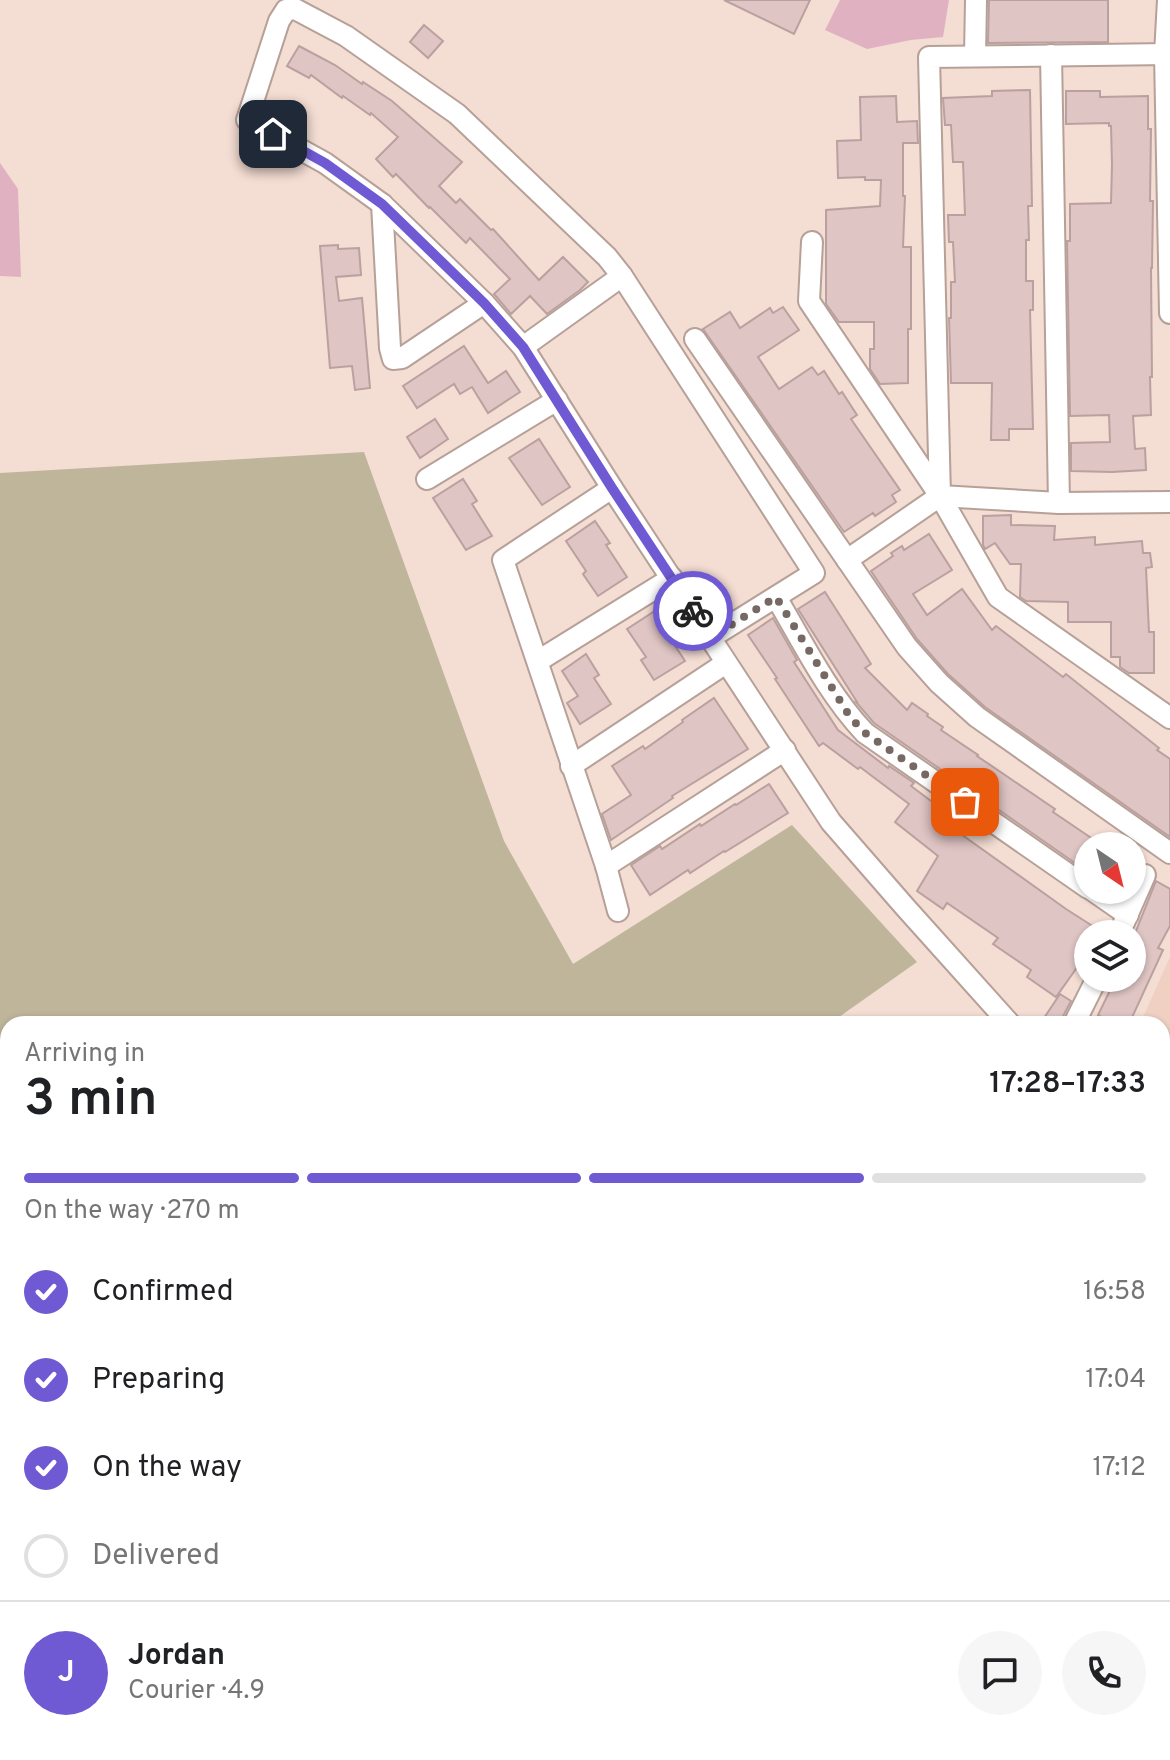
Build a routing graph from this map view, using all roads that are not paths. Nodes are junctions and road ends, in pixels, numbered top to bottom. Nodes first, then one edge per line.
1 (976, 0) edge
2 (1168, 0) edge
3 (1167, 54) edge
4 (1051, 55) junction
5 (975, 56) junction
6 (382, 204) junction
7 (812, 242) dead end
8 (622, 276) junction
9 (484, 303) junction
10 (1170, 313) edge
11 (695, 339) dead end
12 (523, 347) junction
13 (557, 400) junction
14 (427, 479) dead end
15 (612, 488) junction
16 (940, 496) junction
17 (1170, 502) edge
18 (1059, 503) junction
19 (847, 560) junction
20 (672, 578) junction
21 (776, 597) junction
22 (710, 638) junction
23 (538, 661) junction
24 (726, 663) junction
25 (1170, 718) edge
26 (785, 750) junction
27 (571, 766) junction
28 (1170, 853) edge
29 (606, 866) junction
30 (1074, 878) edge
31 (1104, 904) edge
32 (618, 911) dead end
33 (1118, 920) edge
34 (1090, 992) edge
35 (1003, 1016) edge
36 (1078, 1016) edge

1 - 5 street
2 - 3 street
3 - 4 street
3 - 10 street
4 - 5 street
4 - 18 street
5 - 16 street
6 - 8 street
6 - 9 street
6 - 9 street
7 - 16 street
8 - 12 street
8 - 21 street
9 - 12 street
11 - 19 street
12 - 13 street
13 - 14 street
13 - 15 street
15 - 20 street
15 - 23 street
16 - 18 street
16 - 19 street
16 - 25 street
17 - 18 street
19 - 28 street
20 - 22 street
20 - 23 street
21 - 22 street
21 - 30 street
22 - 24 street
23 - 27 street
24 - 26 street
24 - 27 street
26 - 29 street
26 - 35 street
27 - 29 street
29 - 32 street
31 - 33 street
34 - 36 street

